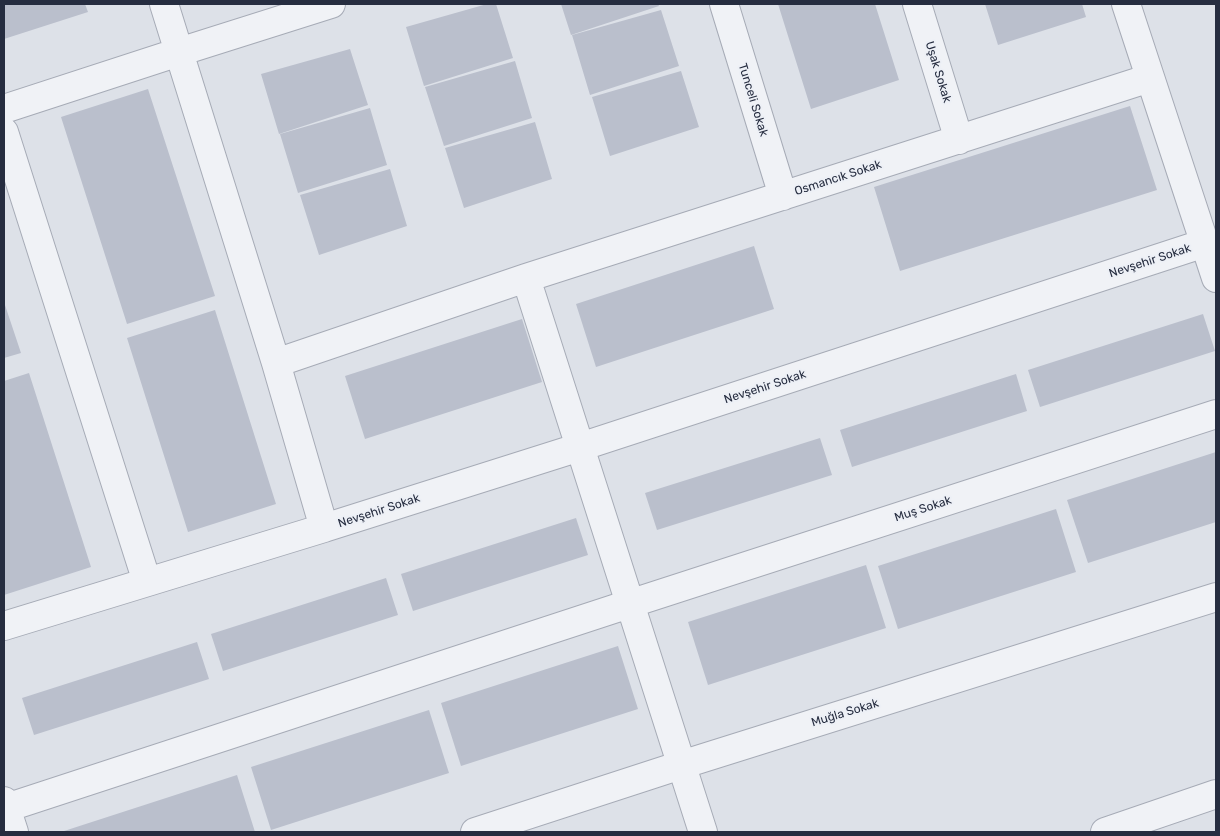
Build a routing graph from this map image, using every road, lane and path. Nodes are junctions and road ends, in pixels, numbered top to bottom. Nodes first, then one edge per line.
1 (164, 4) edge
2 (331, 4) edge
3 (724, 4) edge
4 (918, 4) edge
5 (1126, 4) edge
6 (179, 52) junction
7 (1150, 78) junction
8 (4, 110) edge
9 (4, 132) edge
10 (959, 140) junction
11 (783, 196) junction
12 (1205, 243) junction
13 (526, 278) junction
14 (1216, 278) edge
15 (276, 363) junction
16 (1216, 414) edge
17 (580, 447) junction
18 (324, 528) junction
19 (146, 582) junction
20 (1216, 597) edge
21 (629, 604) junction
22 (4, 626) edge
23 (681, 765) junction
24 (1216, 794) edge
25 (8, 814) edge
26 (474, 832) edge
27 (703, 832) edge
28 (1105, 832) edge

1 - 6 street
2 - 6 street
3 - 11 street, Tunceli Sokak
4 - 10 street, Uşak Sokak
5 - 7 street
6 - 8 street
6 - 15 street
7 - 10 street, Osmancık Sokak
7 - 12 street
9 - 19 street
10 - 11 street, Osmancık Sokak
11 - 13 street, Osmancık Sokak
12 - 14 street
12 - 17 street, Nevşehir Sokak
13 - 15 street, Osmancık Sokak
13 - 17 street
15 - 18 street
16 - 21 street, Muş Sokak
17 - 18 street, Nevşehir Sokak
17 - 21 street
18 - 19 street, Nevşehir Sokak
19 - 22 street, Nevşehir Sokak
20 - 23 street, Muğla Sokak
21 - 23 street
21 - 25 street, Muş Sokak
23 - 26 street, Muğla Sokak
23 - 27 street
24 - 28 street

